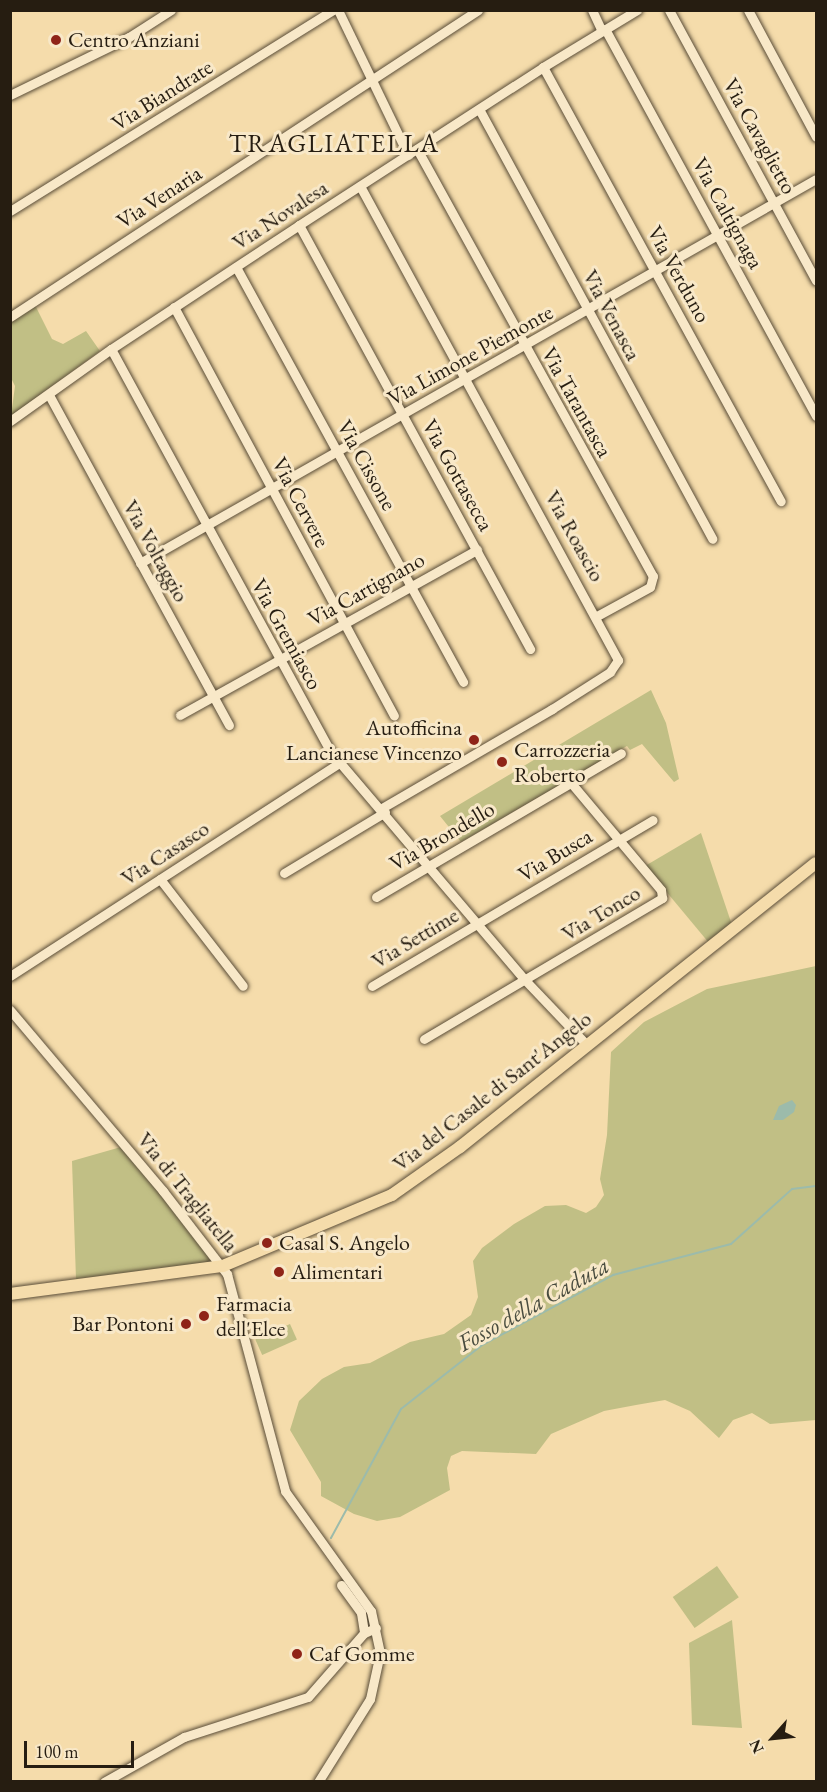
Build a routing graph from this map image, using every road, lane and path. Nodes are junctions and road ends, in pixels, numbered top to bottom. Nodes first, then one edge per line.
1 (171, 10) edge
2 (333, 10) edge
3 (338, 10) edge
4 (478, 10) edge
5 (592, 10) edge
6 (637, 10) edge
7 (669, 10) edge
8 (748, 10) edge
9 (604, 30) junction
10 (543, 67) junction
11 (373, 81) junction
12 (10, 95) edge
13 (479, 109) junction
14 (816, 137) edge
15 (417, 149) junction
16 (408, 154) junction
17 (816, 179) edge
18 (360, 186) junction
19 (775, 203) junction
20 (10, 211) edge
21 (299, 225) junction
22 (718, 236) junction
23 (236, 267) junction
24 (657, 273) junction
25 (816, 281) edge
26 (174, 307) junction
27 (588, 312) junction
28 (10, 317) edge
29 (525, 347) junction
30 (111, 349) junction
31 (466, 381) junction
32 (49, 395) junction
33 (403, 415) junction
34 (816, 416) edge
35 (10, 421) edge
36 (337, 451) junction
37 (271, 487) junction
38 (782, 501) dead end
39 (205, 525) junction
40 (712, 539) dead end
41 (477, 550) junction
42 (140, 563) junction
43 (410, 586) junction
44 (597, 616) junction
45 (344, 622) junction
46 (530, 649) dead end
47 (278, 660) junction
48 (463, 682) dead end
49 (213, 697) junction
50 (180, 715) dead end
51 (394, 716) dead end
52 (229, 725) dead end
53 (621, 753) dead end
54 (339, 763) junction
55 (572, 784) junction
56 (384, 810) junction
57 (652, 820) dead end
58 (619, 839) junction
59 (816, 862) edge
60 (428, 866) junction
61 (284, 873) dead end
62 (160, 879) junction
63 (376, 897) dead end
64 (477, 923) junction
65 (10, 976) edge
66 (525, 980) junction
67 (243, 986) dead end
68 (372, 986) dead end
69 (10, 1010) edge
70 (424, 1039) dead end
71 (587, 1045) junction
72 (223, 1266) junction
73 (10, 1294) edge
74 (341, 1586) dead end
75 (376, 1628) junction
76 (364, 1633) junction
77 (104, 1782) edge
78 (318, 1782) edge

1 - 12 street
2 - 20 street, Via Biandrate
3 - 11 street
4 - 11 street, Via Venaria
5 - 9 street, Via Caltignaga
6 - 9 street, Via Novalesa
7 - 19 street, Via Cavaglietto
8 - 14 street
9 - 10 street, Via Novalesa
9 - 22 street, Via Caltignaga
10 - 13 street, Via Novalesa
10 - 24 street, Via Verduno
11 - 16 street
11 - 28 street, Via Venaria
13 - 15 street, Via Novalesa
13 - 27 street, Via Venasca
15 - 16 street, Via Novalesa
15 - 29 street, Via Tarantasca
16 - 18 street, Via Novalesa
17 - 19 street, Via Limone Piemonte
18 - 21 street, Via Novalesa
18 - 31 street, Via Roascio
19 - 22 street, Via Limone Piemonte
19 - 25 street, Via Cavaglietto
21 - 23 street, Via Novalesa
21 - 33 street, Via Gottasecca
22 - 24 street, Via Limone Piemonte
22 - 34 street, Via Caltignaga
23 - 26 street, Via Novalesa
23 - 36 street, Via Cissone
24 - 27 street, Via Limone Piemonte
24 - 38 street, Via Verduno
26 - 30 street, Via Novalesa
26 - 37 street, Via Cervere
27 - 29 street, Via Limone Piemonte
27 - 40 street, Via Venasca
29 - 31 street, Via Limone Piemonte
29 - 44 street, Via Tarantasca
30 - 32 street, Via Novalesa
30 - 39 street, Via Gremiasco
31 - 33 street, Via Limone Piemonte
31 - 44 street, Via Roascio
32 - 35 street, Via Novalesa
32 - 42 street, Via Voltaggio
33 - 36 street, Via Limone Piemonte
33 - 41 street, Via Gottasecca
36 - 37 street, Via Limone Piemonte
36 - 43 street, Via Cissone
37 - 39 street, Via Limone Piemonte
37 - 45 street, Via Cervere
39 - 42 street, Via Limone Piemonte
39 - 47 street, Via Gremiasco
41 - 43 street, Via Cartignano
41 - 46 street, Via Gottasecca
42 - 49 street, Via Voltaggio
43 - 45 street, Via Cartignano
43 - 48 street, Via Cissone
44 - 56 street, Via Roascio
45 - 47 street, Via Cartignano
45 - 51 street, Via Cervere
47 - 49 street, Via Cartignano
47 - 54 street, Via Gremiasco
49 - 50 street, Via Cartignano
49 - 52 street, Via Voltaggio
53 - 55 street, Via Brondello
54 - 56 street, Via Gremiasco
54 - 62 street, Via Casasco
55 - 58 street, Via Tonco
55 - 60 street, Via Brondello
56 - 60 street, Via Gremiasco
56 - 61 street, Via Roascio
57 - 58 street, Via Busca
58 - 64 street, Via Busca
58 - 66 street, Via Tonco
59 - 71 main road, Via del Casale di Sant'Angelo
60 - 63 street, Via Brondello
60 - 64 street, Via Gremiasco
62 - 65 street, Via Casasco
62 - 67 street
64 - 66 street, Via Gremiasco
64 - 68 street, Via Settime
66 - 70 street
66 - 71 street, Via Gremiasco
69 - 72 street, Via di Tragliatella
71 - 72 main road, Via del Casale di Sant'Angelo
72 - 73 main road, Via del Casale di Sant'Angelo
72 - 75 street, Via di Tragliatella
74 - 76 street
75 - 76 street
75 - 78 street, Via di Tragliatella
76 - 77 street

